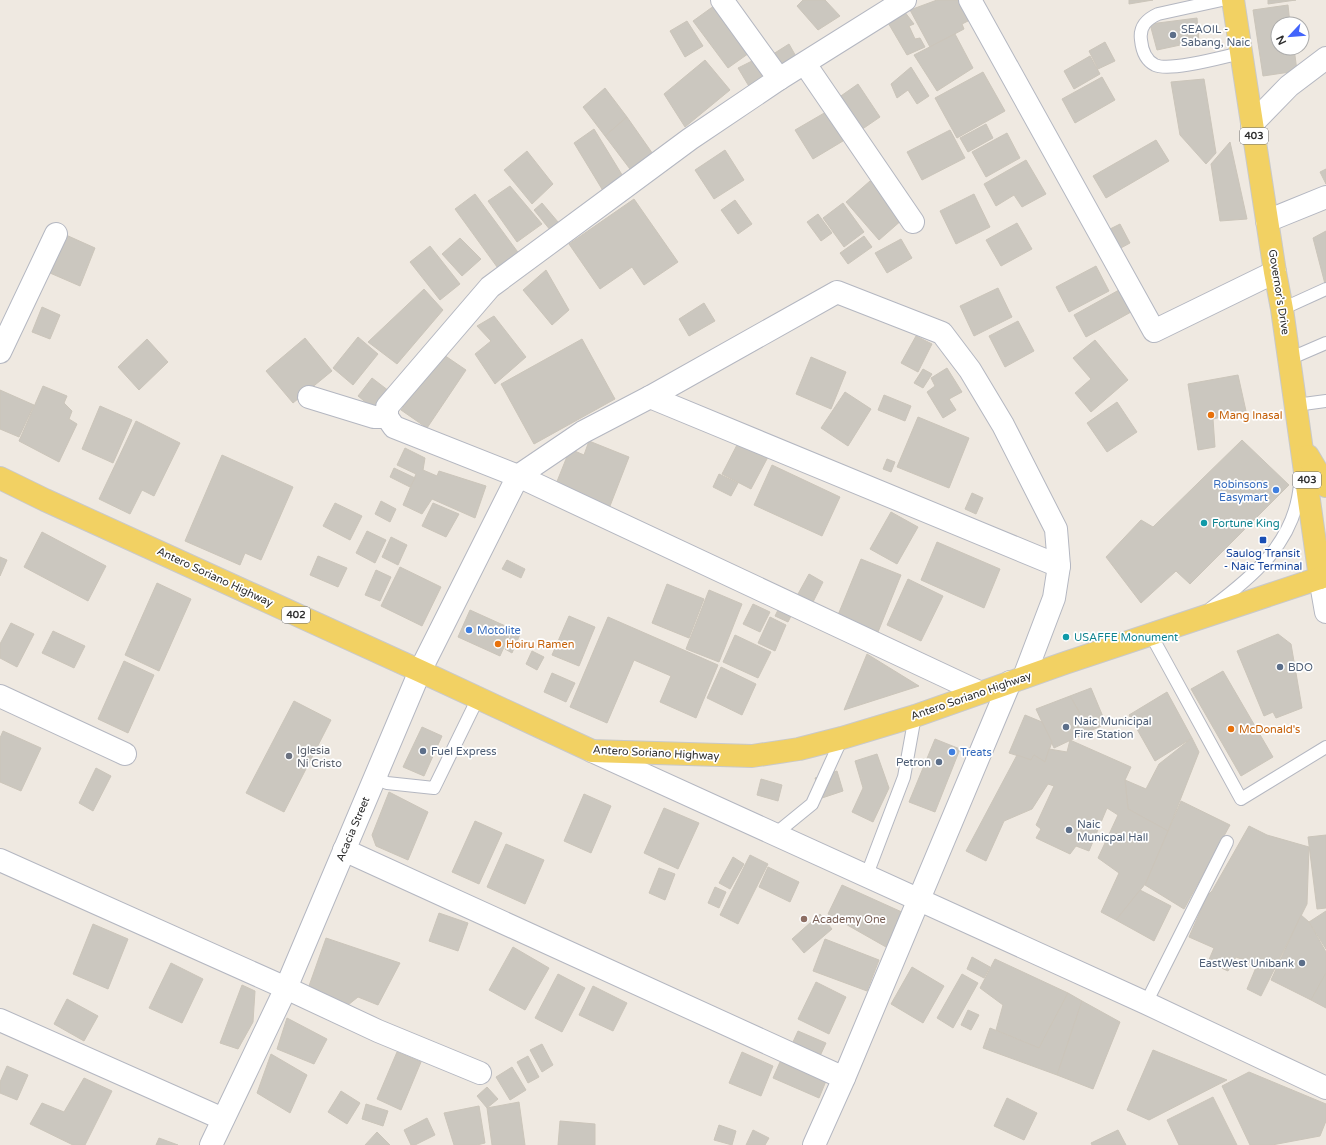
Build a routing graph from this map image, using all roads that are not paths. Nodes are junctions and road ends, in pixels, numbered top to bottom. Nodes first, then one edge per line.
1 (722, 0) edge
2 (905, 0) edge
3 (970, 0) edge
4 (1222, 0) edge
5 (1233, 0) edge
6 (1241, 53) junction
7 (1326, 58) edge
8 (805, 64) junction
9 (779, 80) junction
10 (1252, 124) junction
11 (1326, 196) edge
12 (1267, 221) junction
13 (913, 222) dead end
14 (56, 234) dead end
15 (1275, 272) junction
16 (1326, 289) edge
17 (1282, 309) junction
18 (1326, 343) edge
19 (0, 352) edge
20 (1289, 359) junction
21 (309, 397) dead end
22 (650, 397) junction
23 (1326, 401) edge
24 (1296, 405) junction
25 (387, 417) junction
26 (1302, 446) junction
27 (518, 476) junction
28 (0, 478) edge
29 (1326, 486) edge
30 (1059, 566) junction
31 (1323, 577) edge
32 (1326, 612) edge
33 (1199, 618) junction
34 (1151, 634) junction
35 (420, 671) junction
36 (1017, 679) junction
37 (979, 692) junction
38 (0, 696) edge
39 (478, 698) junction
40 (915, 716) junction
41 (842, 738) junction
42 (1326, 747) edge
43 (592, 751) junction
44 (125, 754) dead end
45 (374, 777) junction
46 (774, 835) junction
47 (1227, 842) dead end
48 (344, 850) junction
49 (0, 860) edge
50 (866, 877) junction
51 (919, 901) junction
52 (286, 988) junction
53 (1146, 1003) junction
54 (0, 1020) edge
55 (480, 1073) dead end
56 (844, 1078) junction
57 (1326, 1088) edge
58 (223, 1119) junction
59 (211, 1145) edge
60 (814, 1145) edge

1 - 9 street
2 - 8 street
3 - 15 street
4 - 6 lane
5 - 6 main road, Governor's Drive / 403
6 - 10 main road, Governor's Drive / 403
7 - 10 street
8 - 9 street
8 - 13 street
9 - 25 street
10 - 12 main road, Governor's Drive / 403
11 - 12 street
12 - 15 main road, Governor's Drive / 403
14 - 19 street
15 - 17 main road, Governor's Drive / 403
16 - 17 lane
17 - 20 main road, Governor's Drive / 403
18 - 20 lane
20 - 24 main road, Governor's Drive / 403
21 - 25 street
22 - 27 street
22 - 30 street
22 - 30 street
23 - 24 lane
24 - 26 main road, Governor's Drive / 403
25 - 27 street
26 - 29 main road
26 - 31 main road, Governor's Drive / 403
26 - 33 lane
27 - 35 street, Acacia Street
27 - 37 street
28 - 35 main road, Antero Soriano Highway / 402
30 - 36 street
31 - 32 street, 403
31 - 33 main road, Antero Soriano Highway
33 - 34 main road, Antero Soriano Highway
34 - 36 main road, Antero Soriano Highway
34 - 42 lane
35 - 39 main road, Antero Soriano Highway / 402
35 - 45 street, Acacia Street
36 - 37 main road, Antero Soriano Highway
36 - 51 street
37 - 40 main road, Antero Soriano Highway
38 - 44 street
39 - 43 main road, Antero Soriano Highway / 402
39 - 45 lane
40 - 41 main road, Antero Soriano Highway
40 - 50 lane
41 - 43 main road, Antero Soriano Highway
41 - 46 lane
43 - 46 street, 402
45 - 48 street, Acacia Street
46 - 50 street, 402
47 - 53 lane
48 - 52 street, Acacia Street
48 - 56 street
49 - 52 street
50 - 51 street, 402
51 - 53 street, 402
51 - 56 street
52 - 55 street
52 - 58 street, Acacia Street
53 - 57 street, 402
54 - 58 street
56 - 60 street
58 - 59 street, Acacia Street

